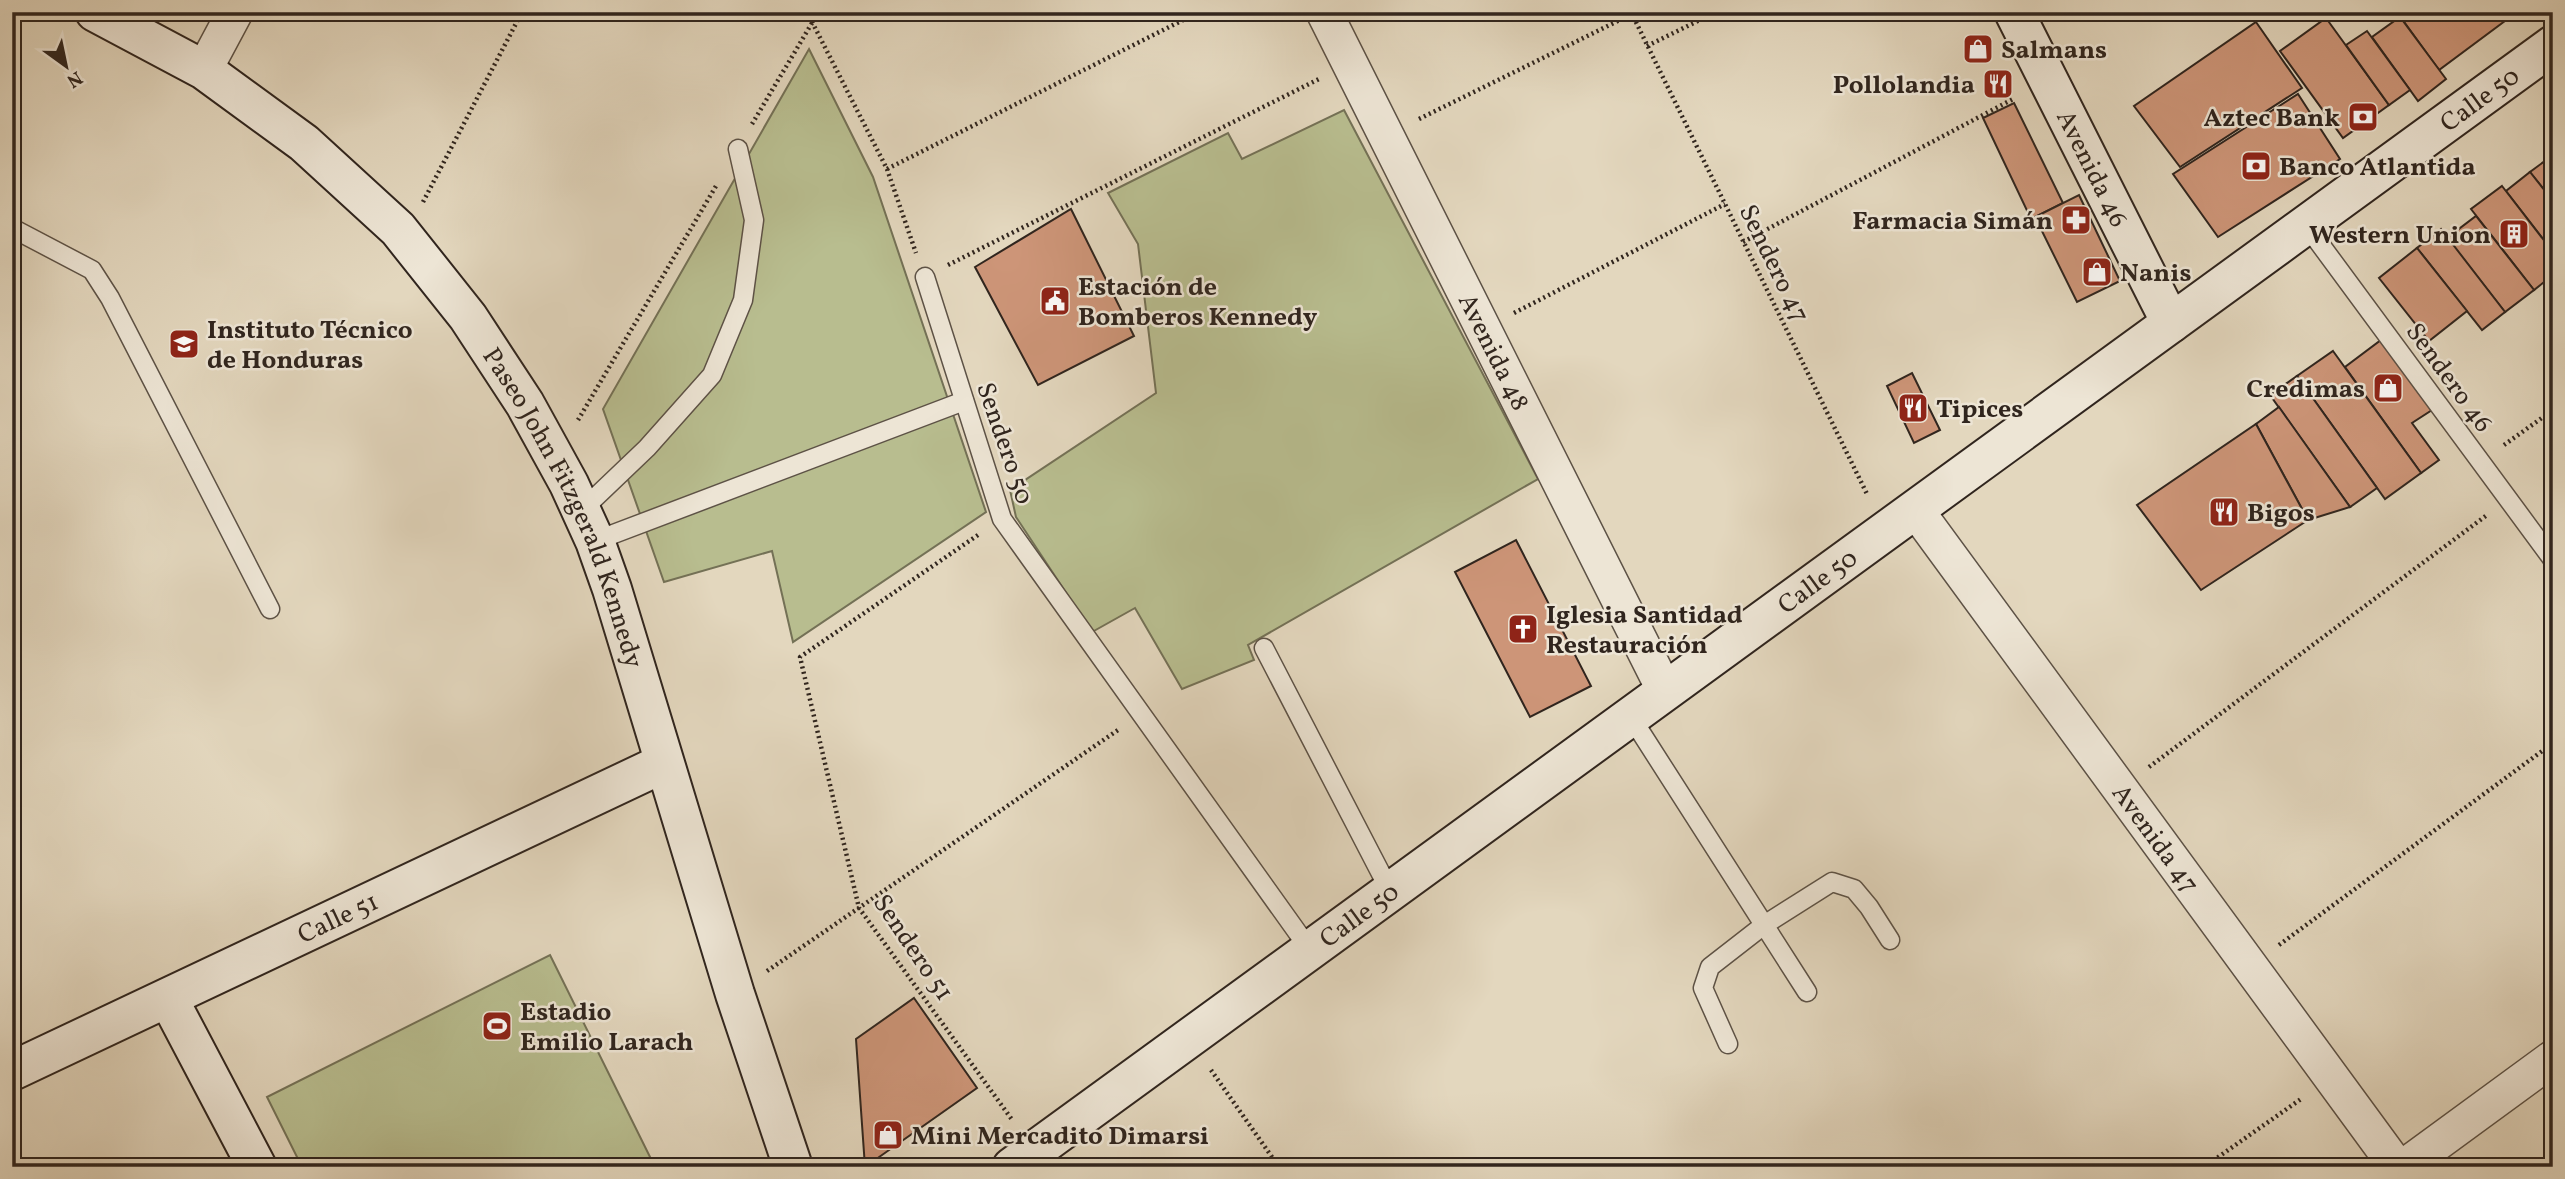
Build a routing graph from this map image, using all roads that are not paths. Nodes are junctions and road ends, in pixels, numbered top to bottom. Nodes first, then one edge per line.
1 (95, 12) edge
2 (235, 12) edge
3 (1324, 12) edge
4 (2014, 12) edge
5 (2553, 45) edge
6 (204, 70) junction
7 (738, 149) road end
8 (2306, 225) junction
9 (12, 228) edge
10 (925, 277) road end
11 (2171, 323) junction
12 (964, 401) junction
13 (1901, 520) junction
14 (588, 526) junction
15 (2553, 560) edge
16 (270, 609) dead end
17 (1264, 648) dead end
18 (1665, 691) junction
19 (1631, 716) junction
20 (664, 763) junction
21 (1390, 891) junction
22 (1764, 925) junction
23 (1890, 940) dead end
24 (1310, 950) junction
25 (1807, 992) dead end
26 (168, 998) junction
27 (1728, 1044) dead end
28 (2553, 1058) edge
29 (12, 1071) edge
30 (1023, 1158) edge
31 (257, 1167) edge
32 (793, 1167) edge
33 (2397, 1167) edge
34 (2403, 1167) edge

1 - 6 street, Paseo John Fitzgerald Kennedy
2 - 6 street
3 - 18 street, Avenida 48
4 - 11 street, Avenida 46
5 - 8 street, Calle 50
6 - 14 street, Paseo John Fitzgerald Kennedy
7 - 14 lane
8 - 11 street, Calle 50
8 - 15 lane, Sendero 46
9 - 16 lane
10 - 12 lane, Sendero 50
11 - 13 street, Calle 50
12 - 14 lane
12 - 24 lane, Sendero 50
13 - 18 street, Calle 50
13 - 33 street, Avenida 47
14 - 20 street, Paseo John Fitzgerald Kennedy
17 - 21 lane
18 - 19 street, Calle 50
19 - 21 street, Calle 50
19 - 22 lane
20 - 26 street, Calle 51
20 - 32 street, Paseo John Fitzgerald Kennedy
21 - 24 street, Calle 50
22 - 23 lane
22 - 25 lane
22 - 27 lane
24 - 30 street, Calle 50
26 - 29 street, Calle 51
26 - 31 street
28 - 34 street

